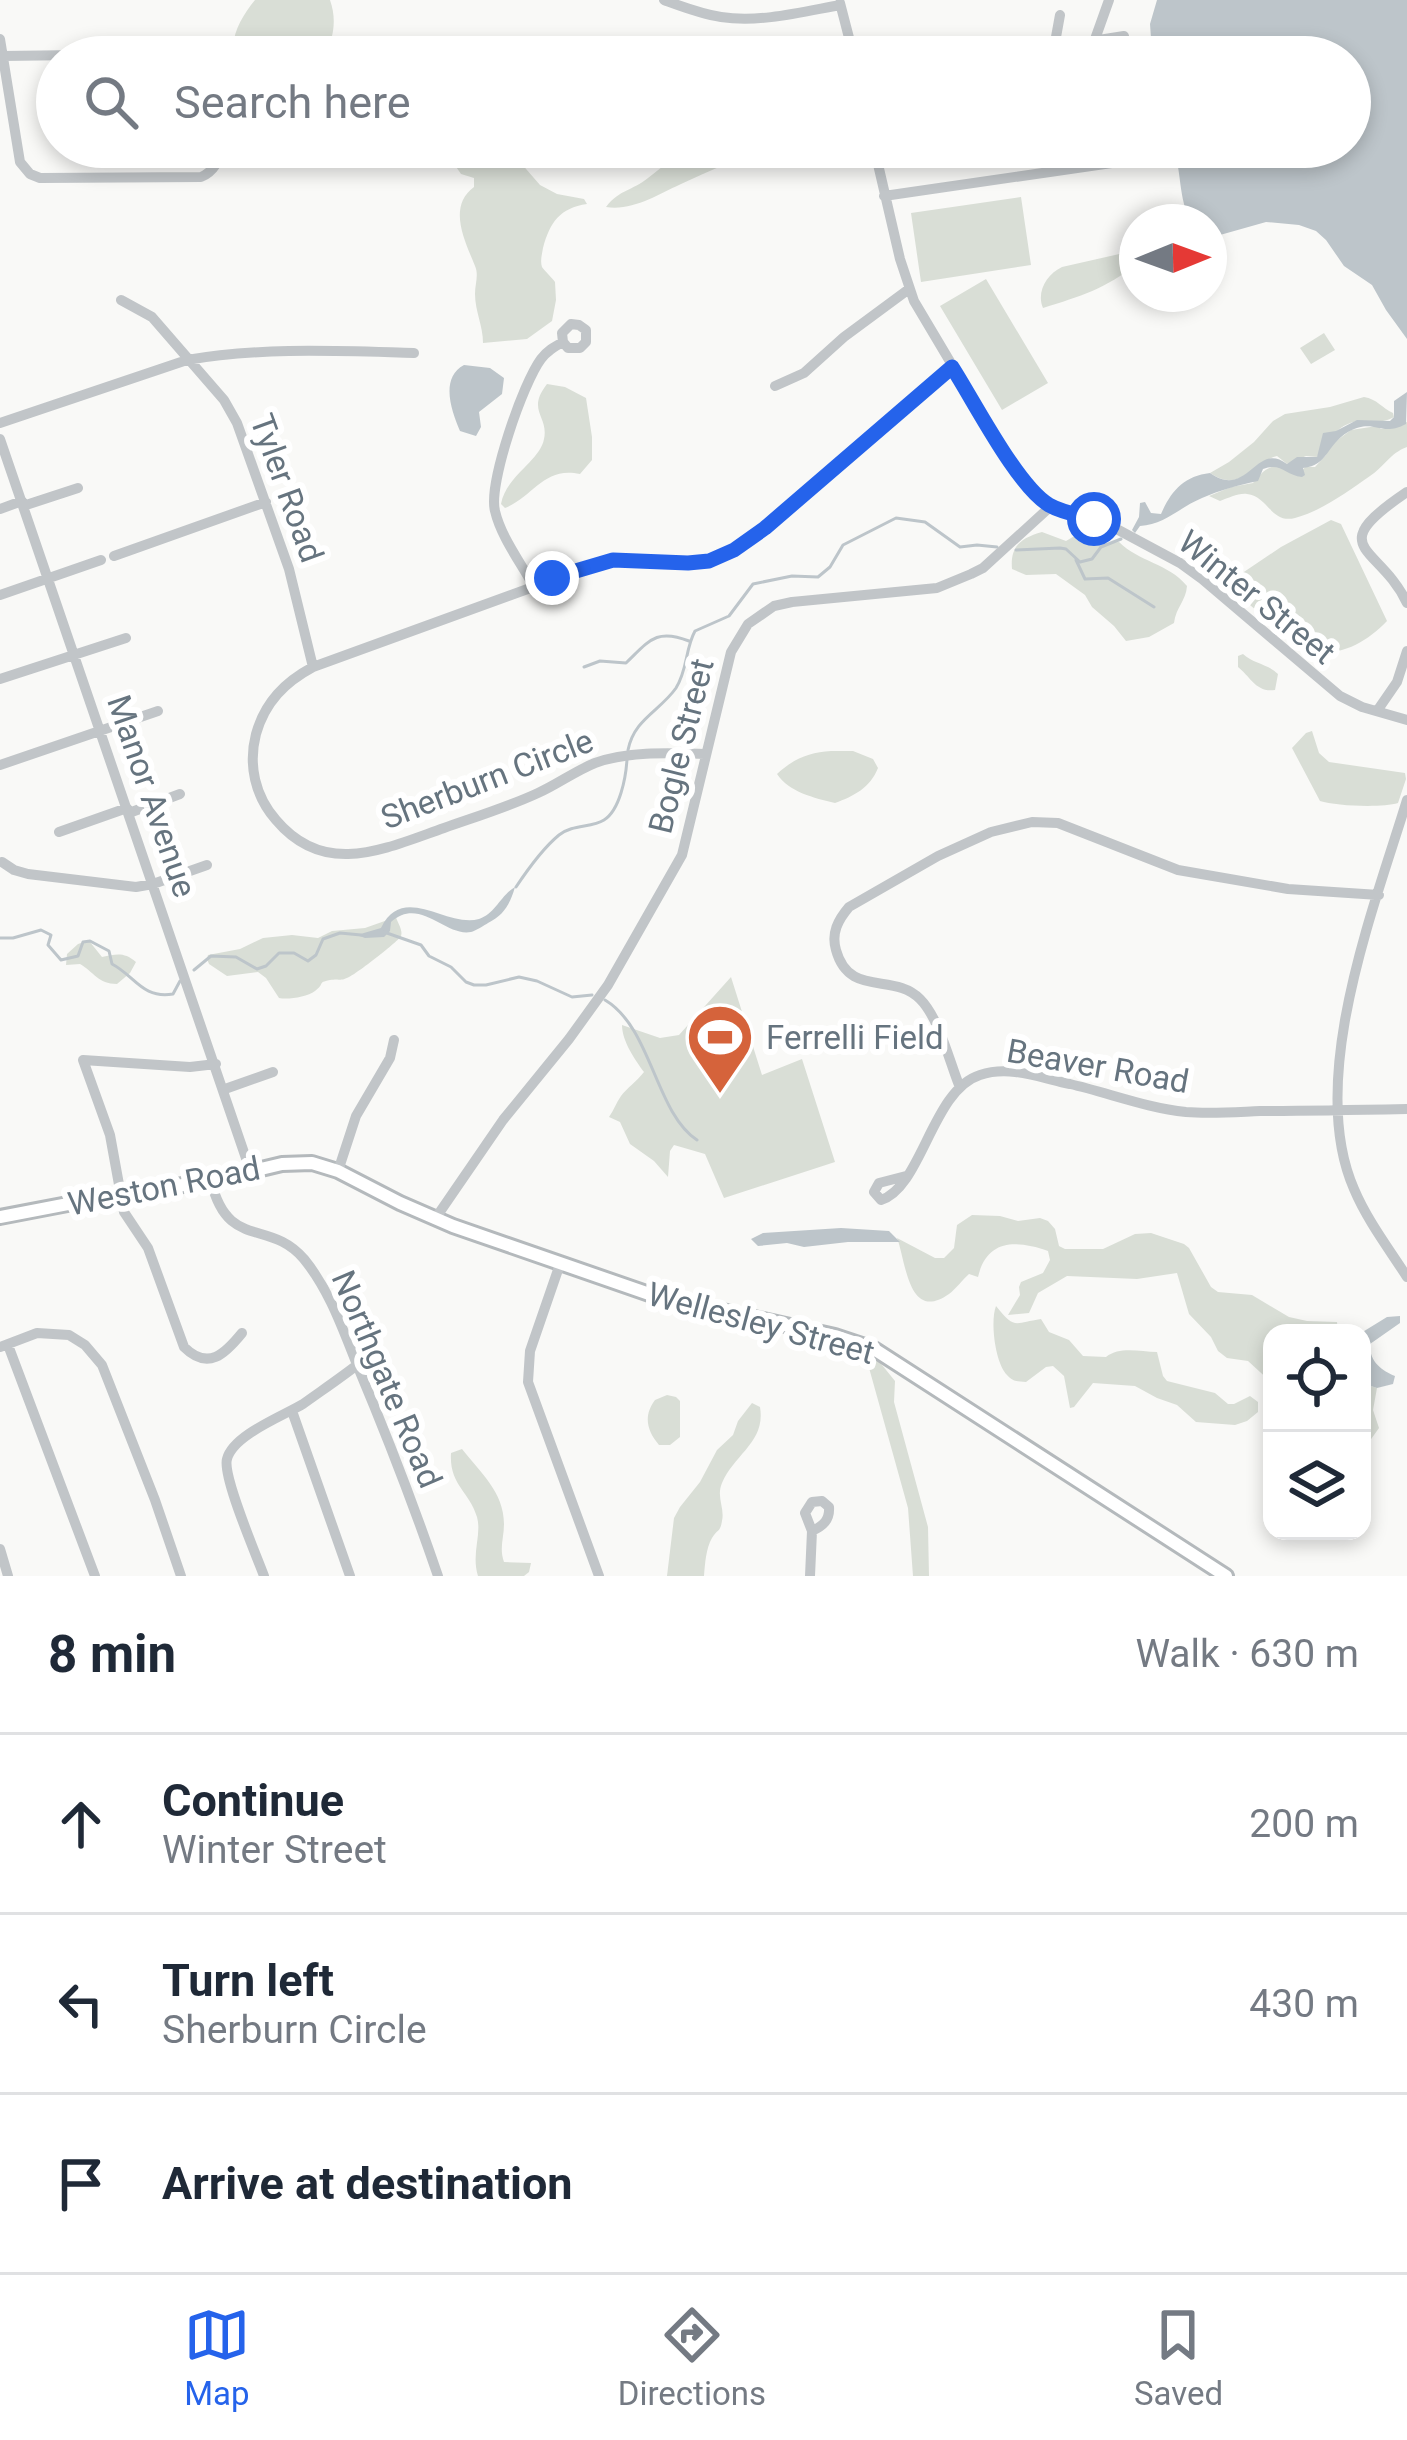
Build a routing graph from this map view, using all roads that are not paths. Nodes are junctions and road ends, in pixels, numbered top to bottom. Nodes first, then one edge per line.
1 (664, 0) edge
2 (1109, 0) edge
3 (840, 3) edge
4 (1060, 16) dead end
5 (849, 36) edge
6 (1056, 36) edge
7 (1096, 36) edge
8 (0, 39) edge
9 (3, 56) junction
10 (36, 56) edge
11 (213, 168) edge
12 (878, 168) edge
13 (1077, 168) edge
14 (884, 196) junction
15 (909, 289) junction
16 (121, 300) dead end
17 (563, 342) dead end
18 (414, 353) dead end
19 (187, 360) junction
20 (952, 367) junction
21 (775, 386) dead end
22 (0, 422) edge
23 (0, 439) edge
24 (78, 488) dead end
25 (1407, 492) edge
26 (266, 502) junction
27 (22, 504) junction
28 (1051, 506) junction
29 (0, 509) edge
30 (48, 578) junction
31 (534, 587) junction
32 (0, 595) edge
33 (1407, 603) edge
34 (126, 638) dead end
35 (1407, 651) edge
36 (74, 655) junction
37 (314, 667) junction
38 (0, 679) edge
39 (158, 711) dead end
40 (1377, 711) junction
41 (1407, 720) edge
42 (101, 732) junction
43 (704, 754) junction
44 (0, 765) edge
45 (180, 794) dead end
46 (1407, 800) edge
47 (128, 811) junction
48 (59, 832) dead end
49 (2, 862) edge
50 (207, 865) dead end
51 (153, 884) junction
52 (1379, 895) junction
53 (394, 1040) dead end
54 (216, 1064) junction
55 (274, 1072) dead end
56 (959, 1085) junction
57 (225, 1089) junction
58 (1407, 1109) edge
59 (1340, 1110) junction
60 (333, 1169) junction
61 (250, 1170) junction
62 (906, 1176) dead end
63 (211, 1180) junction
64 (121, 1194) junction
65 (0, 1217) edge
66 (435, 1219) junction
67 (560, 1264) junction
68 (1407, 1277) edge
69 (242, 1333) dead end
70 (4, 1346) edge
71 (357, 1365) junction
72 (292, 1411) junction
73 (812, 1531) dead end
74 (0, 1549) edge
75 (437, 1572) edge
76 (8, 1576) edge
77 (95, 1576) edge
78 (181, 1576) edge
79 (264, 1576) edge
80 (350, 1576) edge
81 (423, 1576) edge
82 (598, 1576) edge
83 (810, 1576) edge
84 (1226, 1576) edge

1 - 3 street
2 - 7 street
3 - 5 street
4 - 6 street
8 - 9 street
9 - 10 street
9 - 11 street
12 - 14 street, Winter Street
13 - 14 street
14 - 15 street, Winter Street
15 - 20 street, Winter Street
15 - 21 street
16 - 19 street, Tyler Road
17 - 31 street
18 - 19 street
19 - 22 street
19 - 26 street, Tyler Road
20 - 28 street, Winter Street
20 - 31 street, Sherburn Circle
23 - 27 street, Manor Avenue
24 - 27 street
25 - 33 street
26 - 30 street
26 - 37 street, Tyler Road
27 - 29 street
27 - 30 street, Manor Avenue
28 - 40 street, Winter Street
28 - 43 street, Bogle Street
30 - 32 street
30 - 36 street, Manor Avenue
31 - 37 street, Sherburn Circle
34 - 36 street
35 - 40 street
36 - 38 street
36 - 42 street, Manor Avenue
37 - 43 street, Sherburn Circle
39 - 42 street
40 - 41 street, Winter Street
42 - 44 street
42 - 47 street, Manor Avenue
43 - 66 street, Bogle Street
45 - 47 street
46 - 52 street
47 - 48 street
47 - 51 street, Manor Avenue
49 - 51 street
50 - 51 street
51 - 54 street, Manor Avenue
52 - 56 street
52 - 59 street
53 - 60 street
54 - 57 street, Manor Avenue
54 - 64 street
55 - 57 street
56 - 59 street, Beaver Road
56 - 62 street, Beaver Road
57 - 61 street, Manor Avenue
58 - 59 street, Beaver Road
59 - 68 street
60 - 61 main road, Weston Road
60 - 66 main road, Wellesley Street
61 - 63 main road, Weston Road
63 - 64 main road, Weston Road
63 - 71 street, Northgate Road
64 - 65 main road, Weston Road
64 - 69 street
66 - 67 main road, Wellesley Street
67 - 82 street
67 - 84 main road, Wellesley Street
70 - 77 street
70 - 78 street
71 - 72 street
71 - 75 street, Northgate Road
72 - 79 street
72 - 80 street
73 - 83 street
74 - 76 street
75 - 81 street

